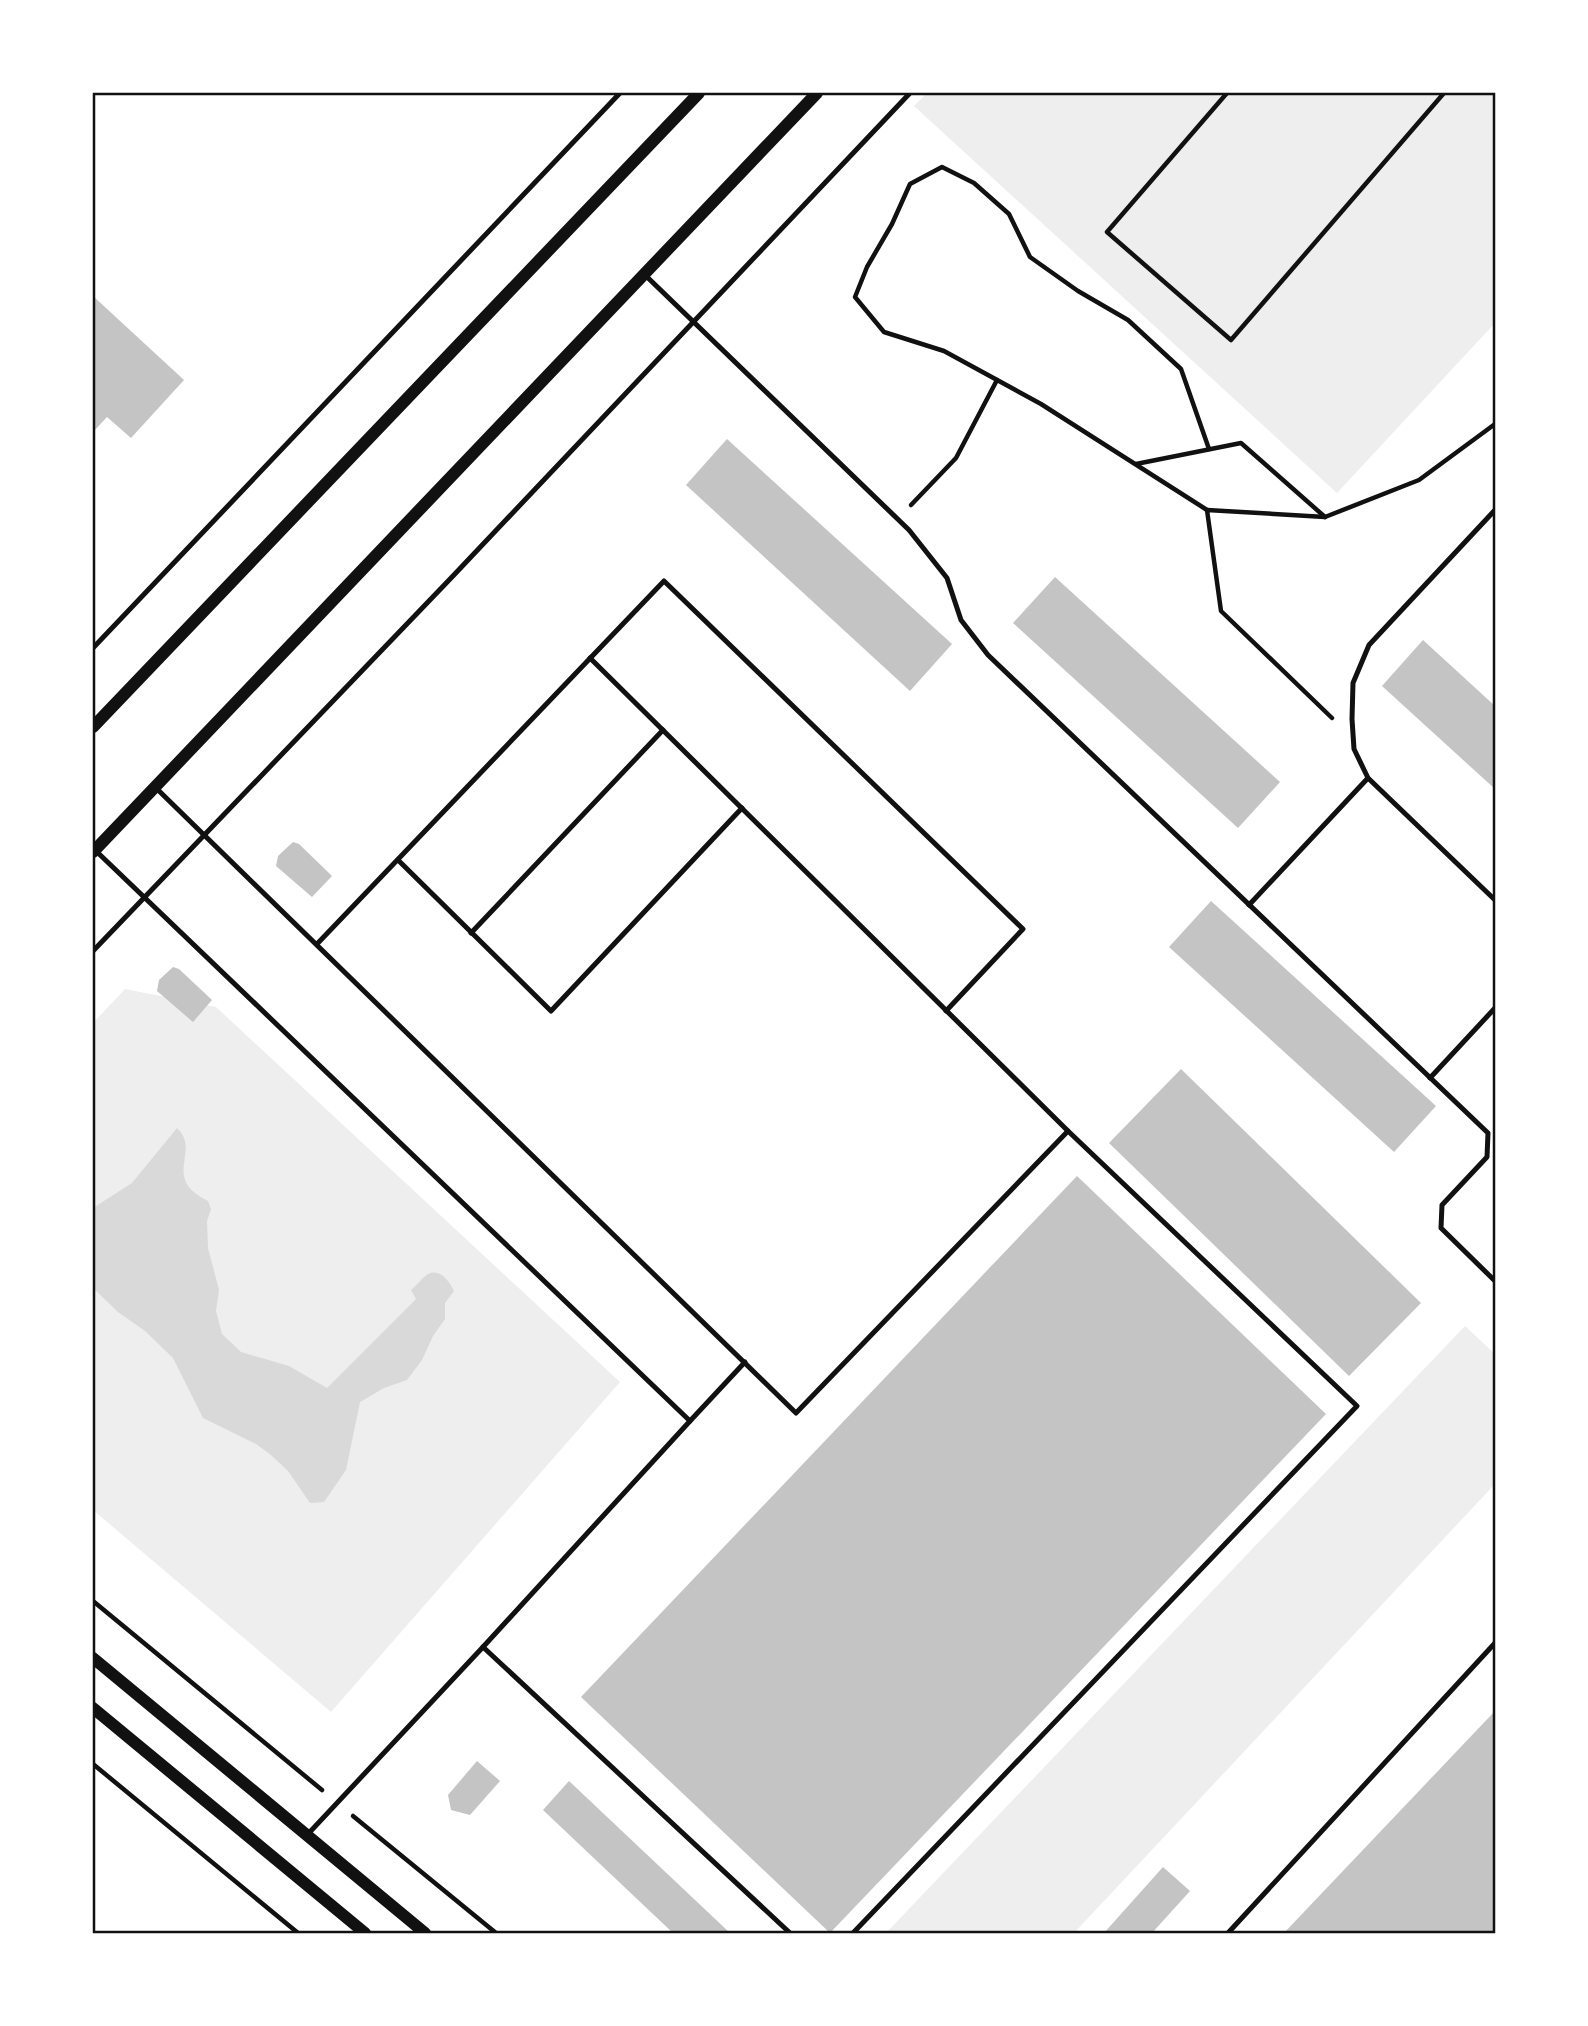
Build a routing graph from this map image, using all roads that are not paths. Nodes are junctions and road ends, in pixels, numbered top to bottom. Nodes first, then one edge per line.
1 (620, 93) edge
2 (699, 93) edge
3 (817, 93) edge
4 (910, 93) edge
5 (644, 274) junction
6 (693, 322) junction
7 (1494, 514) edge
8 (93, 649) edge
9 (590, 658) junction
10 (93, 727) edge
11 (663, 730) junction
12 (1368, 778) junction
13 (155, 787) junction
14 (742, 808) junction
15 (205, 834) junction
16 (94, 851) edge
17 (398, 860) junction
18 (145, 897) junction
19 (1495, 900) edge
20 (1249, 905) junction
21 (471, 933) junction
22 (317, 944) junction
23 (93, 951) edge
24 (1495, 1008) edge
25 (946, 1011) junction
26 (1430, 1078) junction
27 (1068, 1131) junction
28 (1495, 1281) edge
29 (745, 1362) junction
30 (690, 1421) junction
31 (1495, 1643) edge
32 (483, 1647) junction
33 (93, 1658) edge
34 (93, 1708) edge
35 (307, 1835) junction
36 (365, 1933) edge
37 (425, 1933) edge
38 (790, 1933) edge
39 (853, 1933) edge
40 (1228, 1933) edge

1 - 8 lane
2 - 10 street
3 - 5 street
4 - 6 lane
5 - 6 lane
5 - 13 street
6 - 15 lane
6 - 20 lane
7 - 12 lane
9 - 11 lane
9 - 17 lane
9 - 25 lane
11 - 14 lane
11 - 21 lane
12 - 19 lane
12 - 20 lane
13 - 15 lane
13 - 16 street
14 - 21 lane
14 - 25 lane
15 - 18 lane
15 - 22 lane
16 - 18 lane
17 - 21 lane
17 - 22 lane
18 - 23 lane
18 - 30 lane
20 - 26 lane
22 - 29 lane
24 - 26 lane
25 - 27 lane
26 - 28 lane
27 - 29 lane
27 - 39 lane
29 - 30 lane
30 - 32 lane
31 - 40 lane
32 - 35 lane
32 - 38 lane
33 - 35 street
34 - 36 street
35 - 37 street

